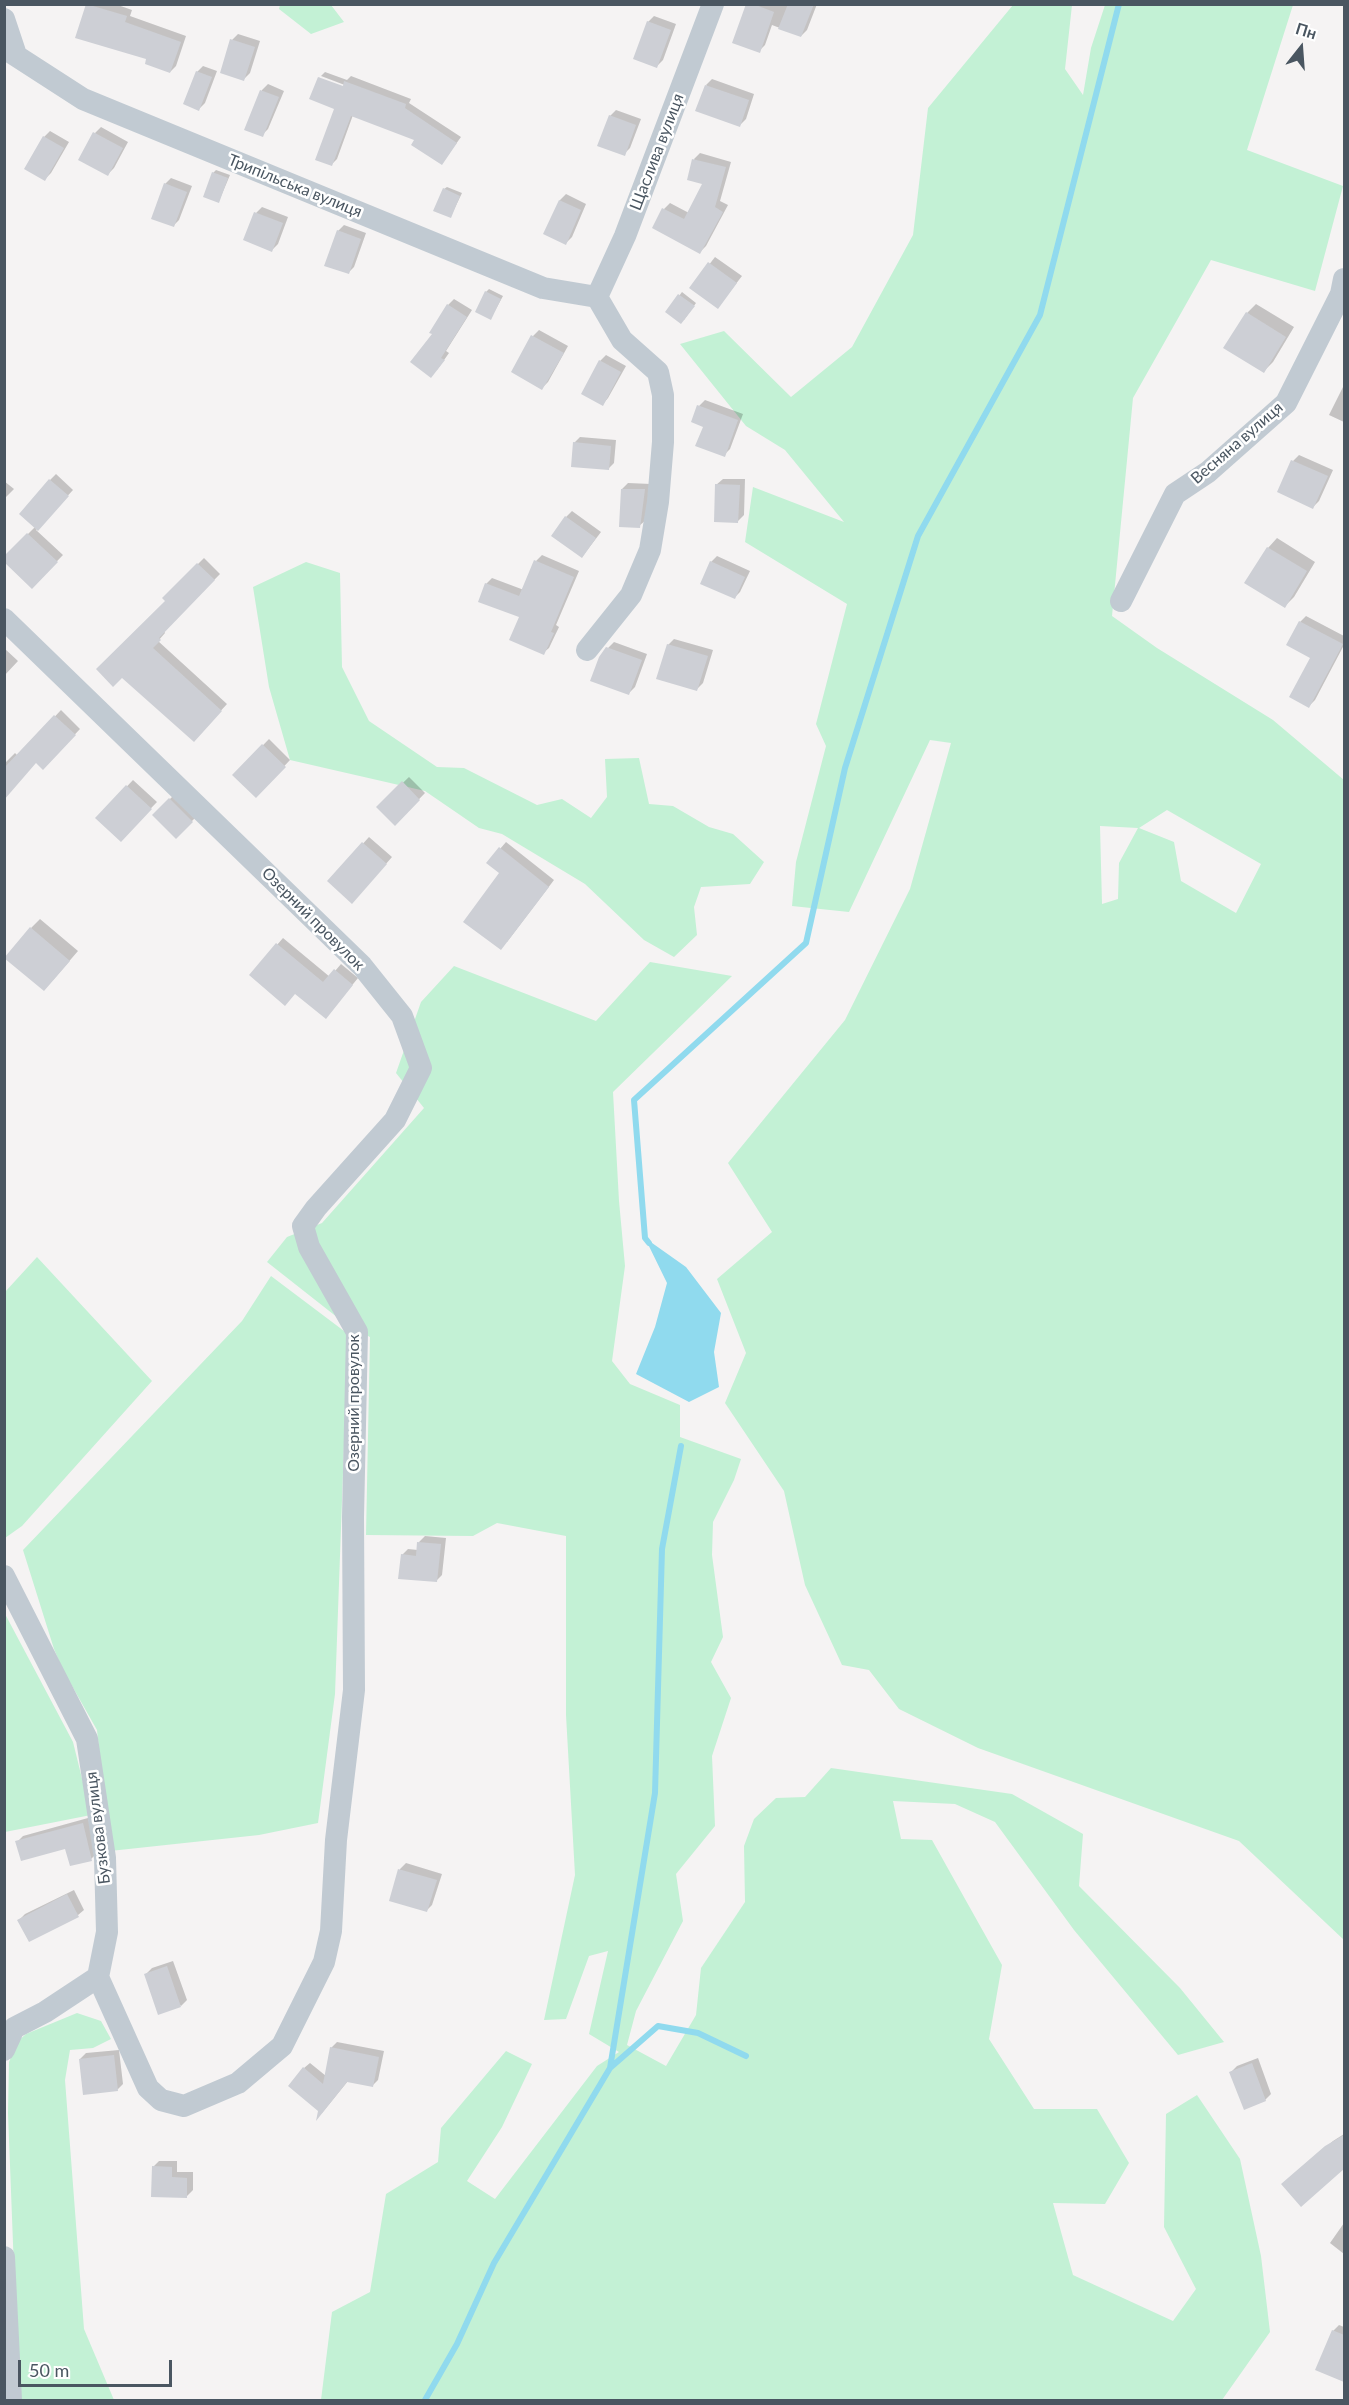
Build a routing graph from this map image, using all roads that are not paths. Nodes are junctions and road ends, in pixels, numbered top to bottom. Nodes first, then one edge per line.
1 (713, 4) edge
2 (4, 19) edge
3 (10, 51) edge
4 (1344, 279) edge
5 (597, 297) junction
6 (1121, 601) dead end
7 (4, 619) edge
8 (587, 650) dead end
9 (4, 1576) edge
10 (98, 1977) junction
11 (4, 2050) edge
12 (4, 2257) edge
13 (11, 2400) edge

1 - 5 street, Щаслива вулиця
2 - 3 street
3 - 5 street, Трипільська вулиця
4 - 6 street, Весняна вулиця
5 - 8 street
7 - 10 street, Озерний провулок
9 - 10 street, Бузкова вулиця
10 - 11 street
12 - 13 street

